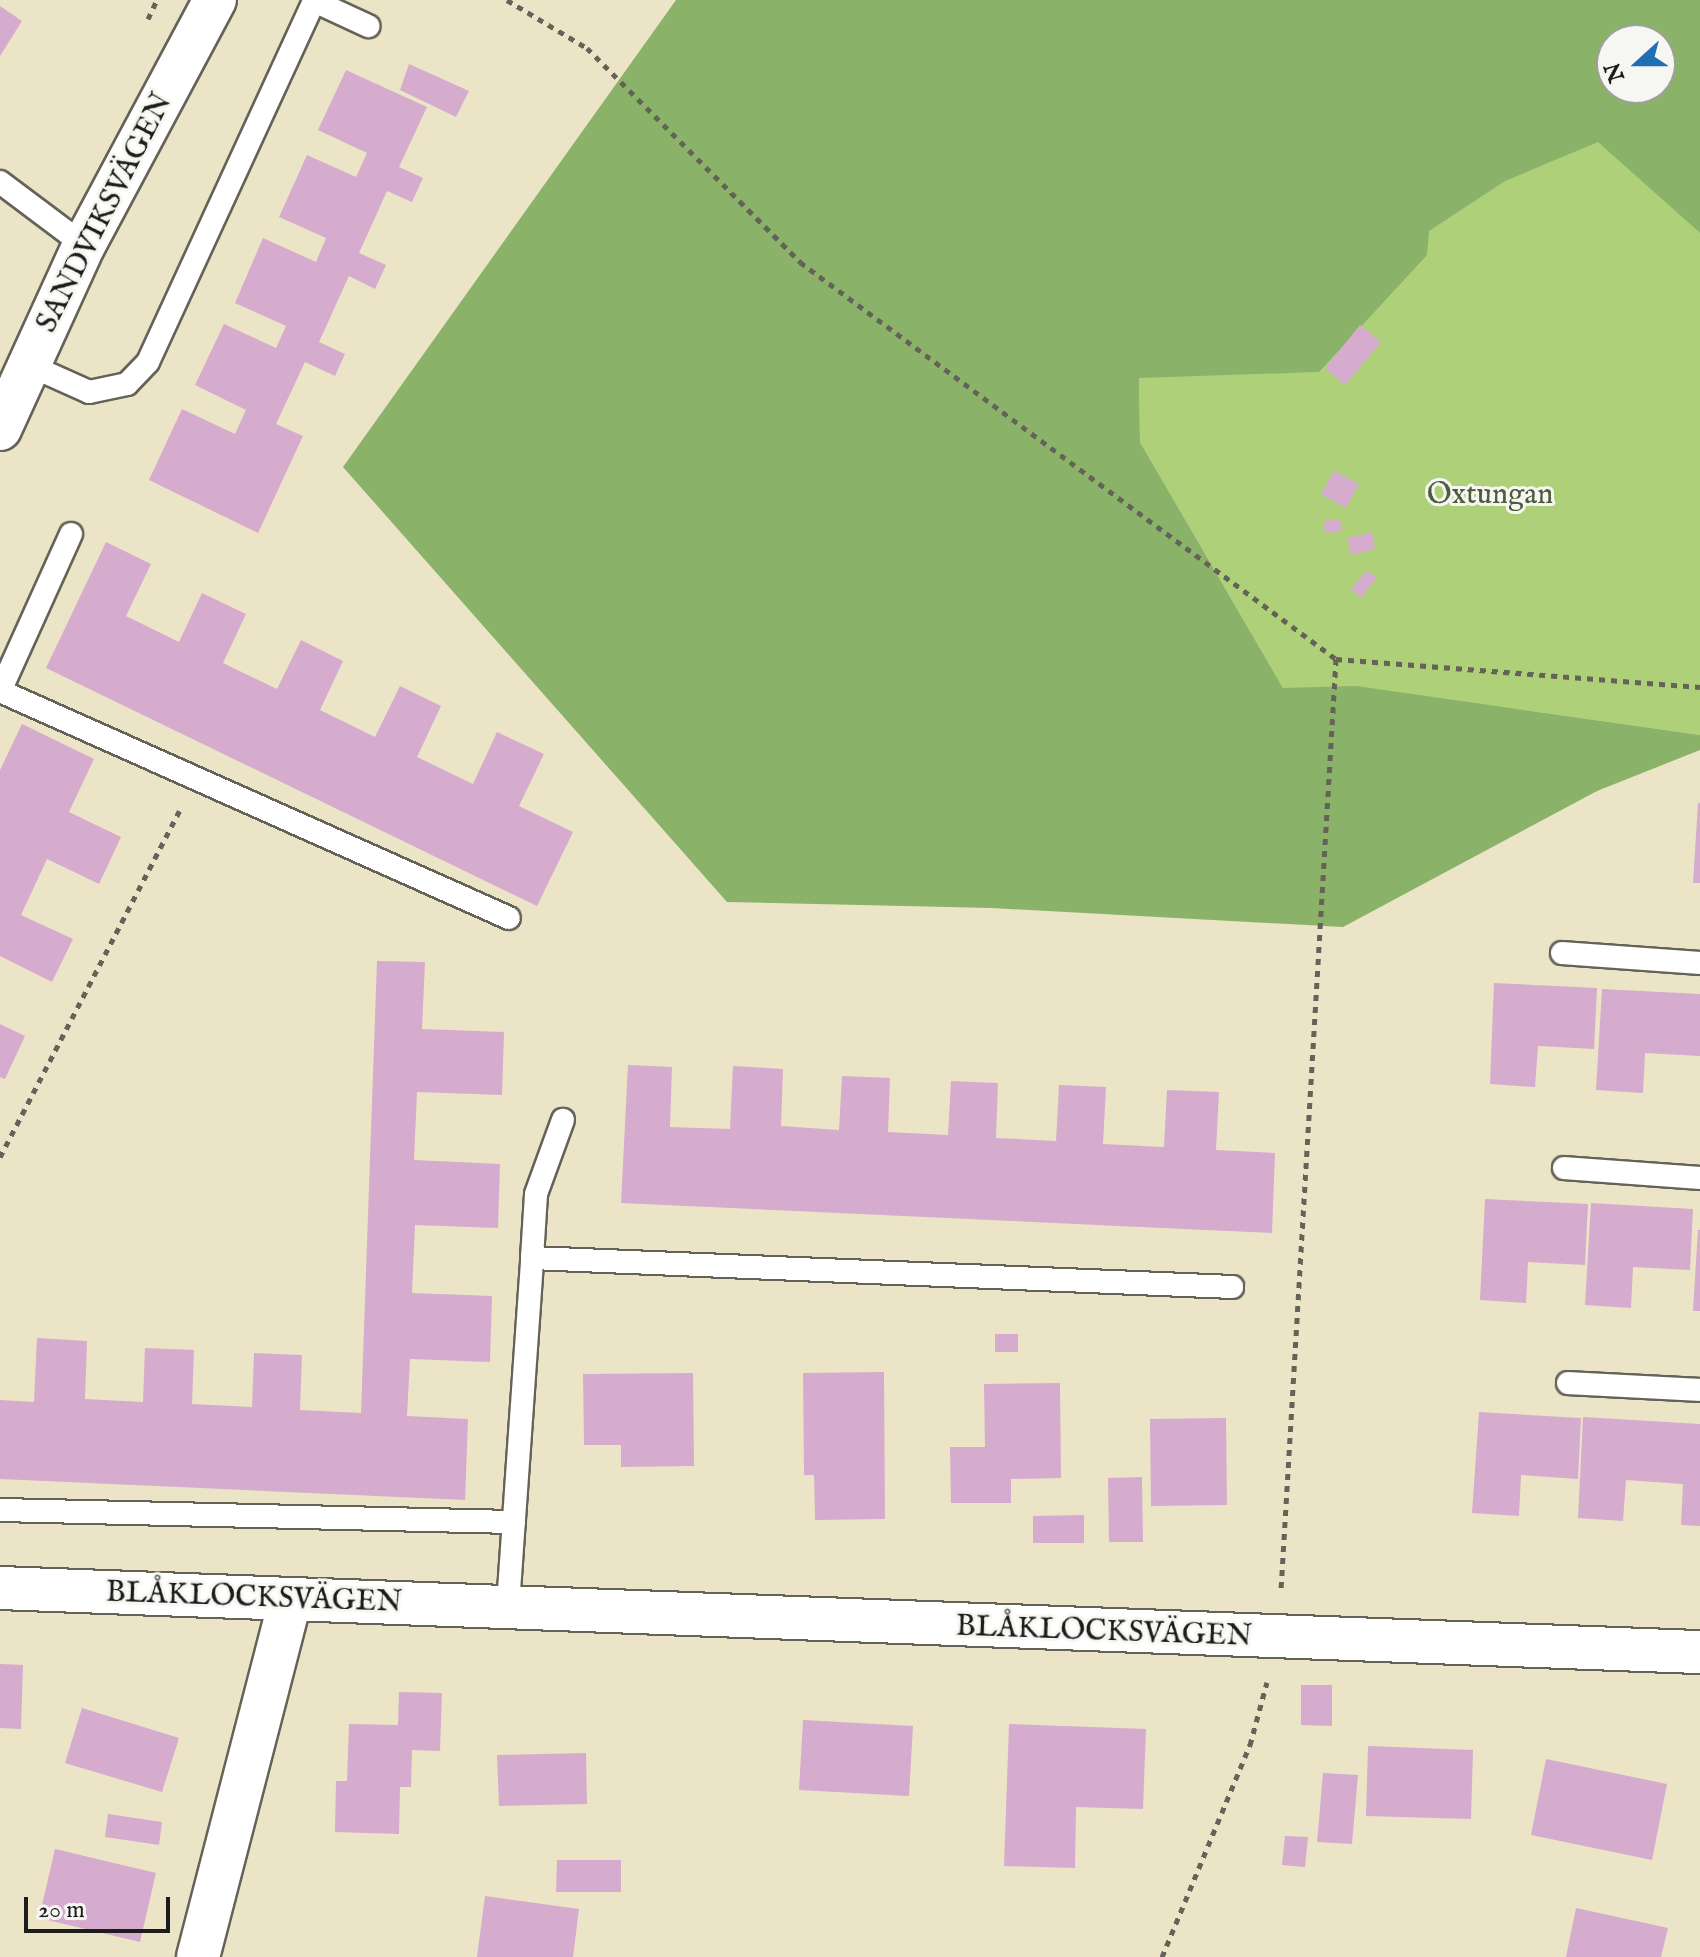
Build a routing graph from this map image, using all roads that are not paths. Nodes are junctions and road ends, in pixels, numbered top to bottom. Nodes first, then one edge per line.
1 (215, 0) edge
2 (368, 26) dead end
3 (0, 182) edge
4 (84, 245) junction
5 (29, 365) junction
6 (0, 429) edge
7 (71, 534) dead end
8 (0, 691) edge
9 (509, 918) dead end
10 (1562, 953) dead end
11 (1700, 963) edge
12 (563, 1120) dead end
13 (1564, 1168) dead end
14 (1700, 1178) edge
15 (532, 1258) junction
16 (1232, 1287) dead end
17 (1568, 1383) dead end
18 (1700, 1390) edge
19 (0, 1510) edge
20 (514, 1522) junction
21 (0, 1588) edge
22 (290, 1602) junction
23 (508, 1605) junction
24 (1700, 1652) edge
25 (198, 1957) edge

1 - 4 street, SANDVIKSVÄGEN
2 - 5 lane
3 - 4 lane
4 - 5 street, SANDVIKSVÄGEN
5 - 6 street, SANDVIKSVÄGEN
7 - 8 lane
8 - 9 lane
10 - 11 lane
12 - 15 lane
13 - 14 lane
15 - 16 lane
15 - 20 lane
17 - 18 lane
19 - 20 lane
20 - 23 lane
21 - 22 street, BLÅKLOCKSVÄGEN
22 - 23 street, BLÅKLOCKSVÄGEN
22 - 25 street
23 - 24 street, BLÅKLOCKSVÄGEN

